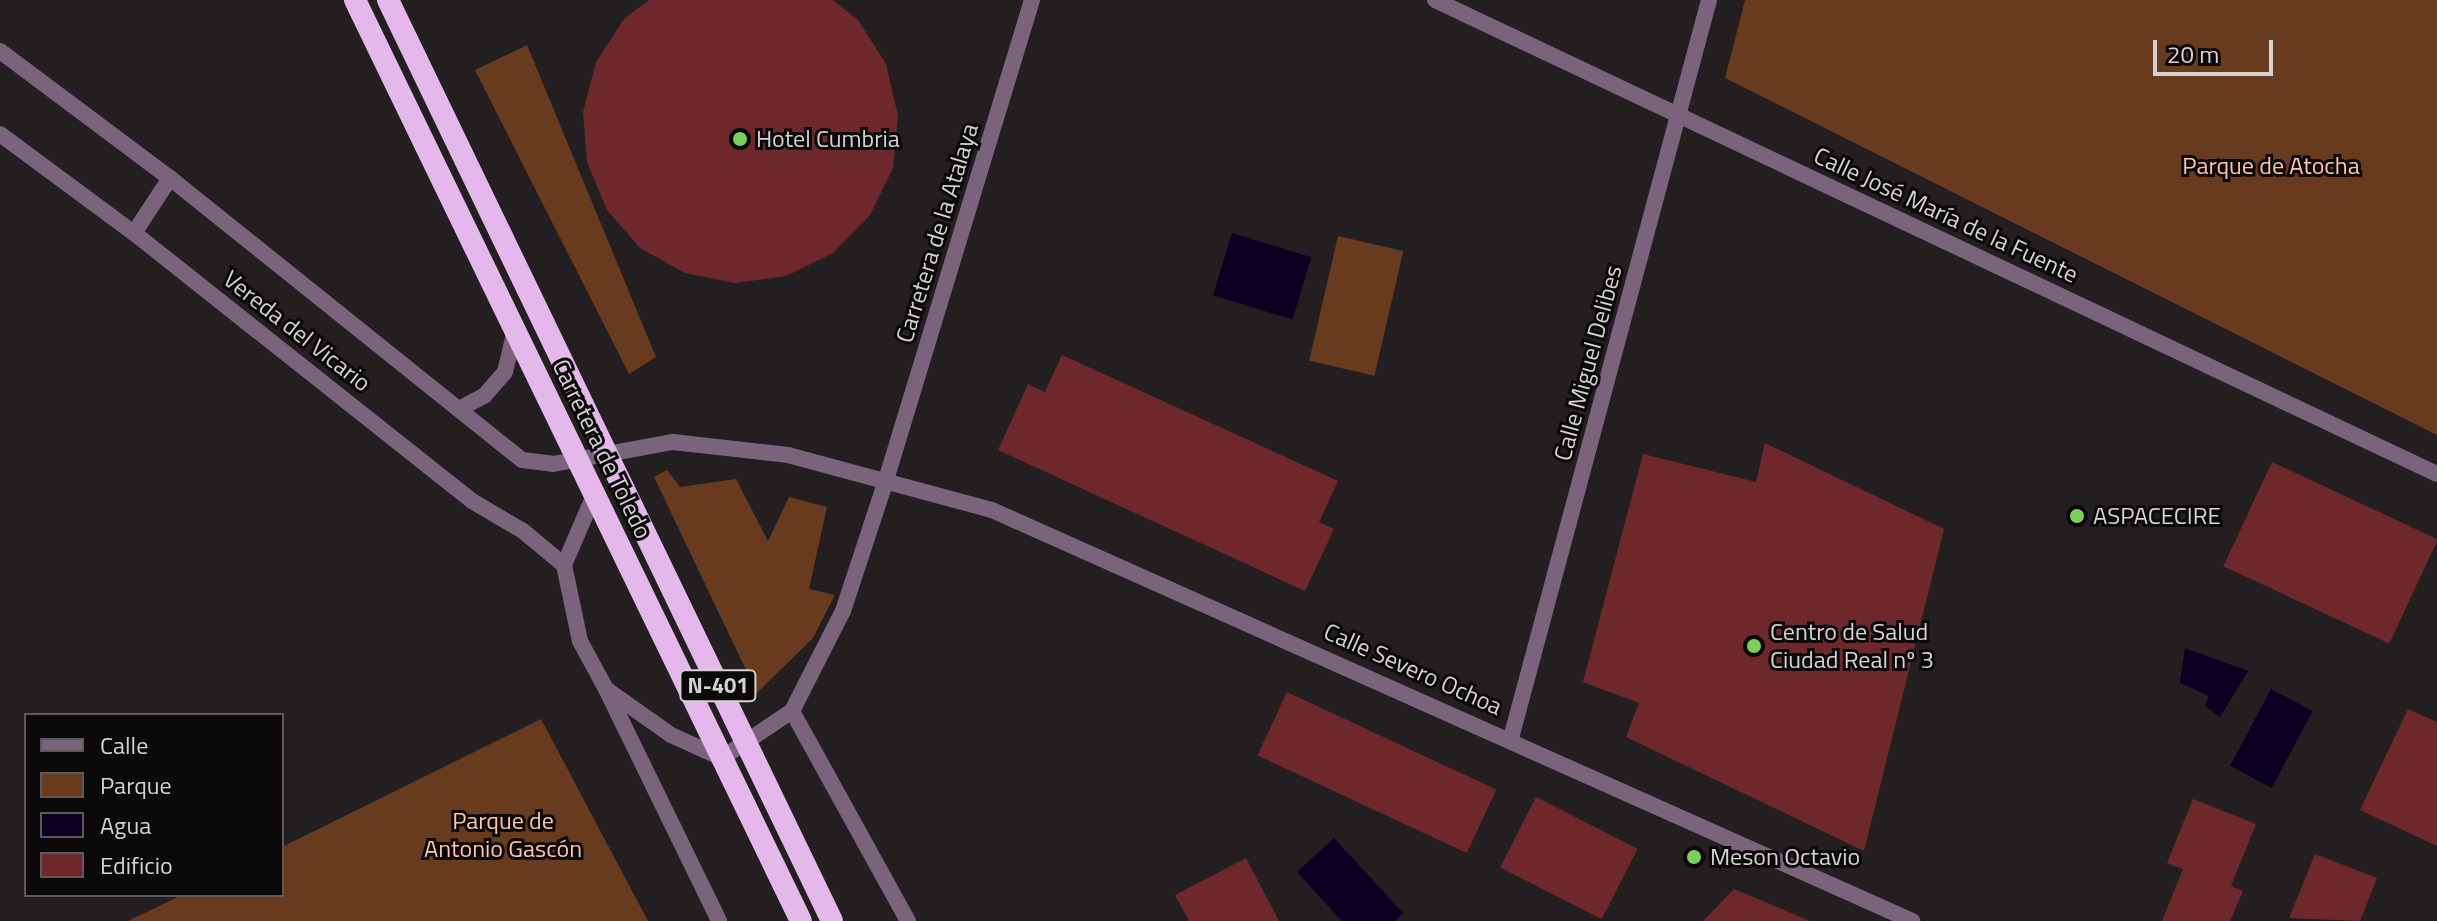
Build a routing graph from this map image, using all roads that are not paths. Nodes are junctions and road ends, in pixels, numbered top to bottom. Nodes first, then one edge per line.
1 (355, 0) edge
2 (388, 0) edge
3 (1032, 0) edge
4 (1435, 0) edge
5 (1709, 0) edge
6 (0, 51) edge
7 (1680, 116) junction
8 (0, 134) edge
9 (170, 178) junction
10 (134, 233) junction
11 (515, 330) junction
12 (461, 408) junction
13 (603, 452) junction
14 (580, 461) junction
15 (2437, 474) edge
16 (886, 480) junction
17 (595, 493) junction
18 (564, 565) junction
19 (606, 689) junction
20 (792, 711) junction
21 (1511, 738) junction
22 (747, 745) junction
23 (722, 758) junction
24 (719, 921) edge
25 (801, 921) edge
26 (832, 921) edge
27 (908, 921) edge
28 (1912, 921) edge

1 - 11 highway, Carretera de Toledo / N-401
2 - 13 highway, N-401
3 - 16 street, Carretera de la Atalaya
4 - 7 street, Calle José María de la Fuente
5 - 7 street, Calle Miguel Delibes
6 - 9 street, Vereda del Vicario
7 - 15 street, Calle José María de la Fuente
7 - 21 street, Calle Miguel Delibes
8 - 10 street, Vereda del Vicario
9 - 10 street
9 - 12 street, Vereda del Vicario
10 - 18 street, Vereda del Vicario
11 - 12 street
11 - 14 highway, Carretera de Toledo / N-401
12 - 14 street, Vereda del Vicario
13 - 14 street, Calle Severo Ochoa
13 - 16 street, Calle Severo Ochoa
13 - 22 highway, N-401
14 - 17 highway, Carretera de Toledo / N-401
16 - 20 street, Carretera de la Atalaya
16 - 21 street, Calle Severo Ochoa
17 - 18 street
17 - 23 highway, Carretera de Toledo / N-401
18 - 19 street
19 - 23 street
19 - 24 street
20 - 22 street
20 - 27 street
21 - 28 street, Calle Severo Ochoa
22 - 23 street
22 - 26 highway, N-401
23 - 25 highway, Carretera de Toledo / N-401

